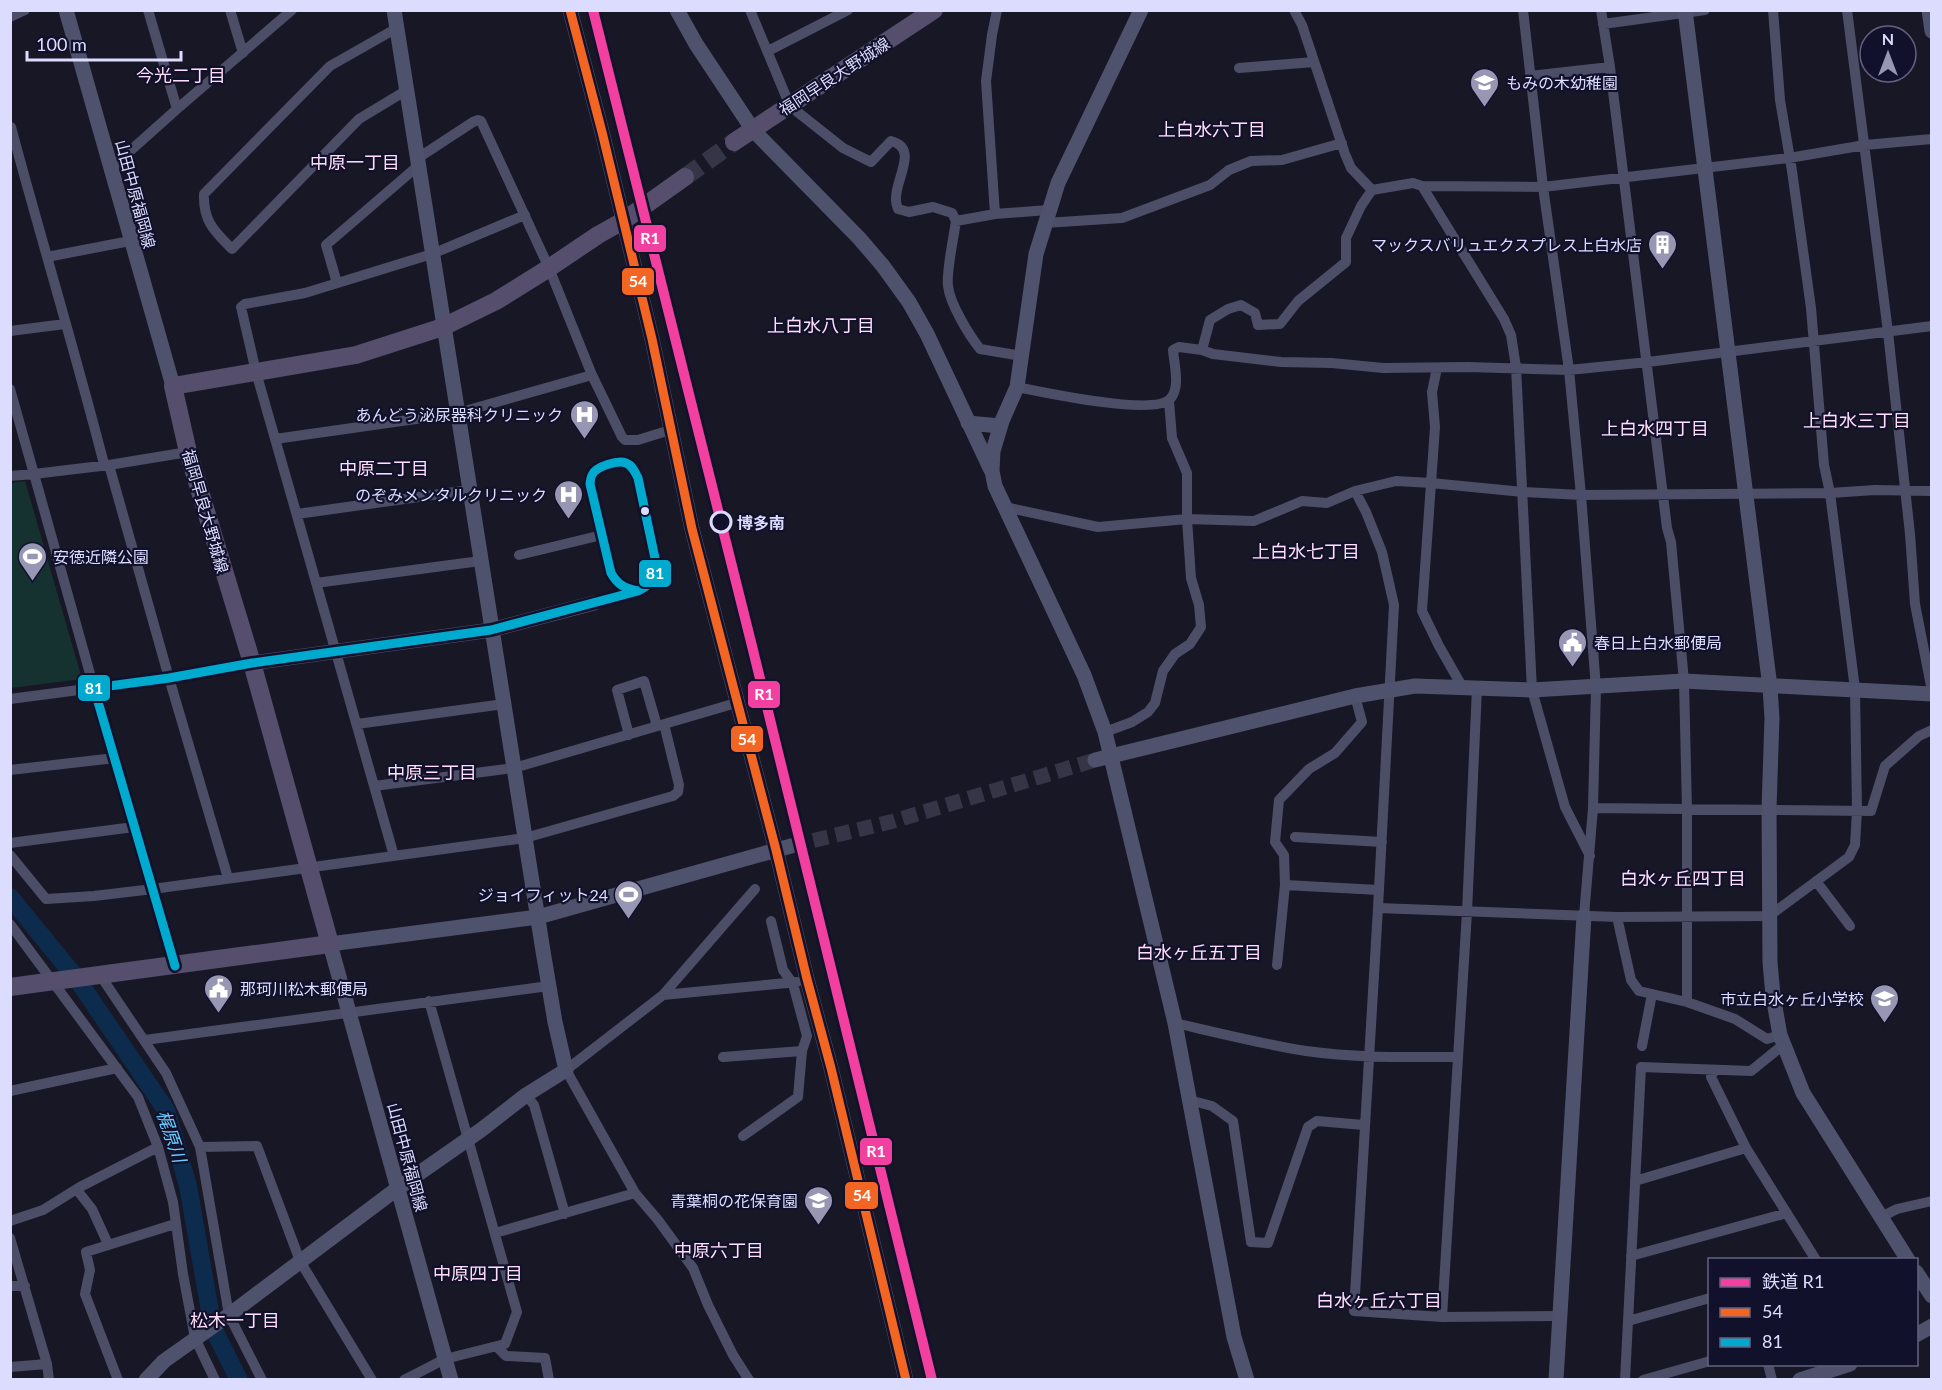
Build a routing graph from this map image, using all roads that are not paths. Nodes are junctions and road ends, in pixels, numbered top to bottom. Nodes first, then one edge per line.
1 (25, 10) edge
2 (66, 10) edge
3 (148, 10) edge
4 (230, 10) edge
5 (292, 10) edge
6 (394, 10) edge
7 (570, 10) edge
8 (677, 10) edge
9 (750, 10) edge
10 (848, 10) edge
11 (934, 10) edge
12 (997, 10) edge
13 (1141, 10) edge
14 (1294, 10) edge
15 (1523, 10) edge
16 (1601, 10) edge
17 (1705, 10) edge
18 (1773, 10) edge
19 (1848, 10) edge
20 (1929, 10) edge
21 (1685, 11) edge
22 (10, 17) edge
23 (1603, 24) junction
24 (397, 28) junction
25 (1932, 32) edge
26 (768, 51) junction
27 (243, 53) junction
28 (1314, 62) junction
29 (1610, 67) junction
30 (1239, 68) dead end
31 (1530, 76) junction
32 (407, 90) junction
33 (790, 106) junction
34 (177, 109) junction
35 (11, 127) edge
36 (753, 130) junction
37 (1932, 139) edge
38 (734, 142) tunnel mouth
39 (1342, 142) junction
40 (1865, 145) junction
41 (1790, 158) junction
42 (418, 161) junction
43 (1706, 167) junction
44 (111, 168) junction
45 (685, 177) tunnel mouth
46 (1624, 178) junction
47 (1422, 186) junction
48 (1543, 187) junction
49 (1372, 190) junction
50 (995, 214) junction
51 (525, 215) junction
52 (1046, 217) junction
53 (956, 220) junction
54 (623, 221) junction
55 (130, 241) junction
56 (432, 254) junction
57 (46, 256) junction
58 (549, 268) junction
59 (337, 283) junction
60 (65, 324) junction
61 (1932, 326) edge
62 (443, 327) junction
63 (10, 331) edge
64 (1888, 332) junction
65 (1814, 342) junction
66 (1202, 350) junction
67 (1729, 351) junction
68 (1022, 356) junction
69 (1648, 362) junction
70 (1437, 368) junction
71 (1516, 368) junction
72 (1569, 370) junction
73 (256, 372) junction
74 (592, 375) junction
75 (172, 386) junction
76 (1017, 387) junction
77 (10, 388) edge
78 (1169, 401) junction
79 (13, 404) edge
80 (458, 414) junction
81 (968, 423) junction
82 (1000, 426) junction
83 (670, 430) junction
84 (275, 439) junction
85 (188, 452) junction
86 (107, 464) junction
87 (992, 471) junction
88 (34, 474) junction
89 (10, 476) edge
90 (1431, 483) junction
91 (469, 490) junction
92 (1355, 491) junction
93 (1906, 491) junction
94 (1932, 491) edge
95 (1523, 492) junction
96 (1830, 493) junction
97 (1747, 494) junction
98 (1581, 495) junction
99 (1664, 495) junction
100 (1005, 507) junction
101 (297, 514) junction
102 (1187, 519) junction
103 (602, 535) junction
104 (519, 555) dead end
105 (480, 561) junction
106 (611, 573) junction
107 (316, 583) junction
108 (638, 591) junction
109 (594, 603) junction
110 (491, 630) junction
111 (337, 653) junction
112 (252, 663) junction
113 (169, 678) junction
114 (1684, 681) junction
115 (1470, 687) junction
116 (1596, 687) junction
117 (1770, 687) junction
118 (94, 688) junction
119 (1388, 689) junction
120 (1856, 689) junction
121 (1532, 690) junction
122 (1932, 693) edge
123 (1354, 696) junction
124 (10, 699) edge
125 (736, 703) junction
126 (504, 704) junction
127 (357, 724) junction
128 (660, 725) junction
129 (1932, 730) edge
130 (1105, 732) junction
131 (629, 735) junction
132 (1112, 756) junction
133 (115, 758) junction
134 (1095, 760) tunnel mouth
135 (514, 768) junction
136 (10, 771) edge
137 (374, 786) junction
138 (1593, 808) junction
139 (1769, 809) junction
140 (1687, 810) junction
141 (1857, 811) junction
142 (134, 827) junction
143 (1294, 837) dead end
144 (525, 838) junction
145 (1382, 842) junction
146 (10, 843) edge
147 (783, 848) junction
148 (10, 855) edge
149 (393, 856) junction
150 (1590, 856) junction
151 (308, 868) junction
152 (228, 878) junction
153 (1816, 881) junction
154 (1285, 885) junction
155 (153, 888) junction
156 (755, 888) dead end
157 (1379, 890) junction
158 (1378, 908) junction
159 (1467, 912) junction
160 (538, 916) junction
161 (1584, 916) junction
162 (1769, 916) junction
163 (1617, 917) junction
164 (1688, 917) junction
165 (771, 921) dead end
166 (10, 924) edge
167 (1850, 926) dead end
168 (330, 945) junction
169 (1277, 965) dead end
170 (175, 966) junction
171 (95, 976) junction
172 (56, 981) junction
173 (800, 981) junction
174 (549, 986) junction
175 (10, 987) edge
176 (1652, 994) junction
177 (663, 995) junction
178 (429, 1001) junction
179 (1687, 1002) junction
180 (350, 1011) junction
181 (1175, 1023) junction
182 (145, 1040) junction
183 (1781, 1040) junction
184 (1642, 1046) dead end
185 (802, 1051) junction
186 (1370, 1056) junction
187 (723, 1057) dead end
188 (1458, 1057) junction
189 (117, 1068) junction
190 (566, 1070) junction
191 (1714, 1071) junction
192 (10, 1091) edge
193 (526, 1095) junction
194 (1189, 1100) junction
195 (1364, 1125) junction
196 (743, 1136) dead end
197 (469, 1138) junction
198 (158, 1146) junction
199 (200, 1147) junction
200 (1746, 1148) junction
201 (1635, 1181) junction
202 (398, 1188) junction
203 (77, 1190) junction
204 (635, 1193) junction
205 (1932, 1202) edge
206 (1787, 1213) junction
207 (565, 1214) junction
208 (1881, 1217) junction
209 (10, 1221) edge
210 (175, 1224) junction
211 (495, 1233) junction
212 (10, 1238) edge
213 (108, 1244) junction
214 (1631, 1256) junction
215 (1815, 1258) edge
216 (1907, 1258) edge
217 (300, 1261) junction
218 (1918, 1274) edge
219 (10, 1286) edge
220 (25, 1286) junction
221 (1932, 1296) edge
222 (1708, 1299) edge
223 (230, 1315) junction
224 (1560, 1316) junction
225 (1442, 1317) junction
226 (1628, 1321) junction
227 (1932, 1326) edge
228 (1918, 1334) edge
229 (195, 1338) junction
230 (497, 1347) junction
231 (445, 1359) junction
232 (1708, 1362) edge
233 (47, 1364) junction
234 (1847, 1366) edge
235 (10, 1367) edge
236 (49, 1380) edge
237 (118, 1380) edge
238 (146, 1380) edge
239 (215, 1380) edge
240 (262, 1380) edge
241 (372, 1380) edge
242 (404, 1380) edge
243 (451, 1380) edge
244 (549, 1380) edge
245 (749, 1380) edge
246 (906, 1380) edge
247 (1247, 1380) edge
248 (1556, 1380) edge
249 (1625, 1380) edge
250 (1643, 1380) edge
251 (1800, 1380) edge

1 - 22 street
2 - 44 street, 山田中原福岡線
3 - 34 street
4 - 27 street
5 - 27 street
6 - 24 street
7 - 54 street
8 - 36 street
9 - 26 street
10 - 26 street
11 - 33 main road, 福岡早良大野城線
12 - 50 street
13 - 52 street
14 - 28 street
15 - 31 street
16 - 23 street
17 - 21 street
18 - 41 street
19 - 40 street
20 - 25 street
21 - 23 street
21 - 43 street
23 - 29 street
24 - 32 street
24 - 32 street
26 - 33 street
27 - 34 street
28 - 30 street
28 - 39 street
29 - 31 street
29 - 46 street
31 - 48 street
32 - 42 street
33 - 36 main road, 福岡早良大野城線
33 - 53 street
34 - 44 street
35 - 57 street
36 - 38 main road, 福岡早良大野城線
36 - 81 street
37 - 40 street
39 - 49 street
39 - 52 street
40 - 41 street
40 - 64 street
41 - 43 street
41 - 65 street
42 - 51 street
42 - 56 street
42 - 59 street
43 - 46 street
43 - 67 street
44 - 55 street, 山田中原福岡線
45 - 54 main road
46 - 48 street
46 - 69 street
47 - 48 street
47 - 49 street
47 - 71 street
48 - 72 street
49 - 66 street
50 - 52 street
50 - 53 street
51 - 56 street
51 - 58 street
52 - 68 street
53 - 68 street
54 - 58 main road
54 - 83 street
55 - 57 street
55 - 75 street, 山田中原福岡線
56 - 59 street
56 - 62 street
57 - 60 street
58 - 62 main road
58 - 74 street
59 - 73 street
60 - 63 street
60 - 86 street
61 - 64 street
62 - 73 main road
62 - 80 street
64 - 65 street
64 - 93 street
65 - 67 street
65 - 96 street
66 - 70 street
66 - 78 street
67 - 69 street
67 - 97 street
68 - 76 street
69 - 72 street
69 - 99 street
70 - 71 street
70 - 90 street
71 - 72 street
71 - 95 street
72 - 98 street
73 - 75 main road
73 - 84 street
74 - 80 street
74 - 83 street
75 - 85 main road, 福岡早良大野城線
76 - 78 street
76 - 82 street
77 - 79 street
78 - 102 street
79 - 88 street
80 - 84 street
80 - 91 street
81 - 82 street
81 - 87 street
82 - 87 street
83 - 125 street
84 - 101 street
85 - 86 street
85 - 112 main road, 福岡早良大野城線
86 - 88 street
86 - 113 street
87 - 100 street
88 - 89 street
88 - 118 street
90 - 92 street
90 - 95 street
90 - 115 street
91 - 101 street
91 - 105 street
92 - 102 street
92 - 119 street
93 - 94 street
93 - 96 street
93 - 122 street
95 - 98 street
95 - 121 street
96 - 97 street
96 - 120 street
97 - 99 street
97 - 117 street
98 - 99 street
98 - 116 street
99 - 114 street
100 - 102 street
100 - 130 street
101 - 107 street
102 - 130 street
103 - 104 street
103 - 106 street
103 - 108 street
105 - 107 street
105 - 110 street
106 - 108 street
106 - 109 street
107 - 111 street
108 - 109 street
109 - 110 street
110 - 111 street
110 - 126 street
111 - 112 street
111 - 127 street
112 - 113 street
112 - 151 main road, 福岡早良大野城線
113 - 118 street
113 - 152 street
114 - 116 street
114 - 117 street
114 - 140 street
115 - 119 street
115 - 121 street
115 - 159 street
116 - 121 street
116 - 138 street
117 - 120 street
117 - 139 street
118 - 124 street
118 - 133 street
119 - 123 street
119 - 145 street
120 - 122 street
120 - 141 street
121 - 150 street
123 - 132 street
123 - 154 street
125 - 128 street
125 - 147 street
126 - 127 street
126 - 135 street
127 - 137 street
128 - 131 street
128 - 131 street
128 - 144 street
129 - 141 street
130 - 132 street
131 - 135 street
132 - 134 street
132 - 181 street
133 - 136 street
133 - 142 street
135 - 137 street
135 - 144 street
137 - 149 street
138 - 140 street
138 - 150 street
139 - 140 street
139 - 141 street
139 - 162 street
140 - 164 street
141 - 153 street
142 - 146 street
142 - 155 street
143 - 145 street
144 - 149 street
144 - 160 street
145 - 157 street
147 - 160 street
147 - 173 street
148 - 155 street
149 - 151 street
150 - 161 street
151 - 152 street
151 - 168 main road, 福岡早良大野城線
152 - 155 street
153 - 162 street
153 - 167 street
154 - 157 street
154 - 169 street
155 - 170 street
156 - 177 street
157 - 158 street
158 - 159 street
158 - 186 street
159 - 161 street
159 - 188 street
160 - 168 street
160 - 174 street
161 - 163 street
161 - 224 street
162 - 164 street
162 - 183 street
163 - 164 street
163 - 176 street
164 - 179 street
165 - 173 street
166 - 172 street
168 - 170 main road
168 - 180 street, 山田中原福岡線
170 - 171 main road
171 - 172 main road
171 - 182 street
172 - 175 main road
172 - 189 street
173 - 177 street
173 - 185 street
173 - 246 street
174 - 178 street
174 - 190 street
176 - 179 street
176 - 184 street
177 - 190 street
178 - 180 street
178 - 197 street
179 - 183 street
180 - 182 street
180 - 202 street, 山田中原福岡線
181 - 186 street
181 - 194 street
182 - 199 street
183 - 191 street
183 - 208 street
185 - 187 street
185 - 196 street
186 - 188 street
186 - 195 street
188 - 225 street
189 - 192 street
189 - 198 street
190 - 193 street
190 - 204 street
191 - 200 street
191 - 201 street
193 - 197 street
193 - 207 street
194 - 195 street
194 - 247 street
195 - 225 street
197 - 202 street
197 - 211 street
198 - 203 street
198 - 210 street
199 - 217 street
199 - 223 street
200 - 201 street
200 - 206 street
201 - 214 street
202 - 217 street
202 - 231 street, 山田中原福岡線
203 - 209 street
203 - 213 street
204 - 207 street
204 - 245 street
205 - 208 street
206 - 214 street
206 - 215 street
207 - 211 street
208 - 216 street
210 - 213 street
210 - 229 street
211 - 230 street
212 - 220 street
213 - 237 street
214 - 226 street
217 - 223 street
217 - 241 street
218 - 221 street
219 - 220 street
220 - 233 street
222 - 226 street
223 - 229 street
223 - 240 street
224 - 225 street
224 - 248 street
226 - 249 street
227 - 228 street
229 - 238 street
229 - 239 street
230 - 231 street
230 - 244 street
231 - 242 street
231 - 243 street, 山田中原福岡線
232 - 250 street
233 - 235 street
233 - 236 street
234 - 251 street

